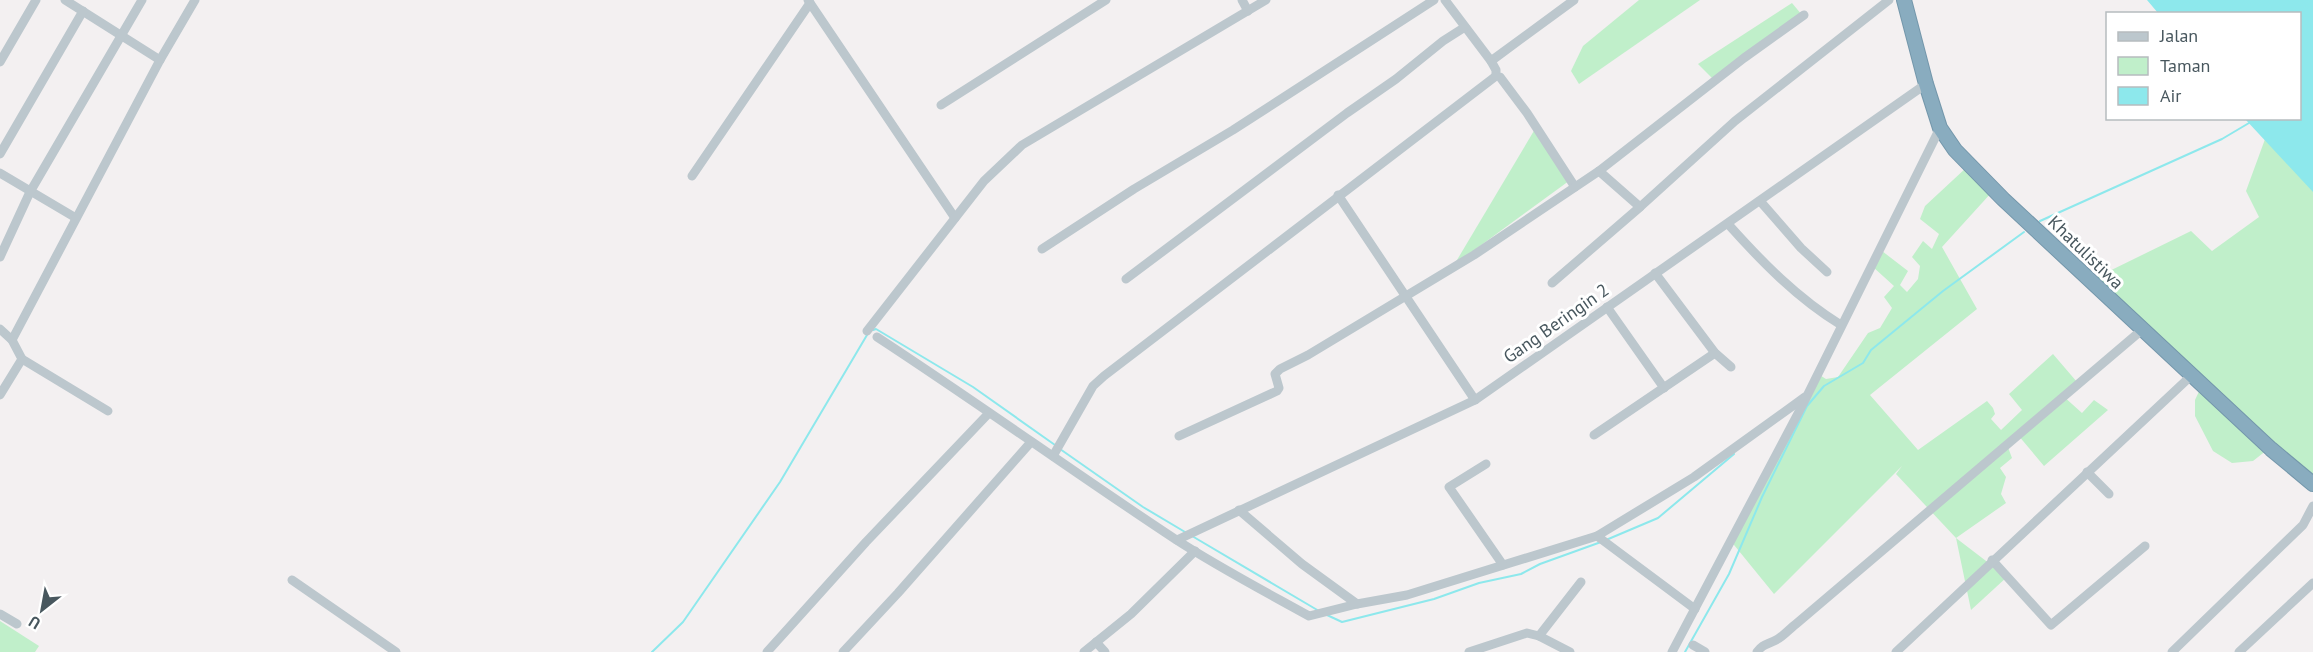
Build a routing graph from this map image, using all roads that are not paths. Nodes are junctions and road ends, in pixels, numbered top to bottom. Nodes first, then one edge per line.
1 (36, 0) edge
2 (65, 0) edge
3 (142, 0) edge
4 (195, 0) edge
5 (1106, 0) edge
6 (1242, 0) edge
7 (1266, 0) edge
8 (1434, 0) edge
9 (1445, 0) edge
10 (1575, 0) edge
11 (1889, 0) edge
12 (1904, 0) edge
13 (809, 1) edge
14 (83, 11) junction
15 (1248, 11) junction
16 (1804, 15) dead end
17 (1465, 27) junction
18 (122, 37) junction
19 (160, 60) junction
20 (1491, 61) junction
21 (0, 62) edge
22 (1496, 76) junction
23 (1926, 84) junction
24 (941, 105) dead end
25 (1940, 128) junction
26 (0, 154) edge
27 (1599, 171) junction
28 (0, 172) edge
29 (692, 176) dead end
30 (1575, 187) junction
31 (30, 192) junction
32 (1338, 195) junction
33 (1760, 201) junction
34 (1640, 207) junction
35 (76, 218) junction
36 (955, 218) junction
37 (1728, 224) junction
38 (1042, 249) dead end
39 (0, 256) edge
40 (1827, 272) dead end
41 (1655, 273) junction
42 (1126, 279) dead end
43 (1552, 283) dead end
44 (1406, 295) junction
45 (1608, 307) junction
46 (1841, 325) junction
47 (2143, 328) junction
48 (0, 329) edge
49 (867, 331) dead end
50 (877, 337) dead end
51 (12, 340) junction
52 (1715, 353) junction
53 (22, 359) junction
54 (1731, 367) dead end
55 (2192, 375) junction
56 (1664, 388) junction
57 (0, 395) edge
58 (1475, 400) junction
59 (1805, 400) junction
60 (108, 411) dead end
61 (989, 413) junction
62 (1594, 435) dead end
63 (1179, 436) dead end
64 (1031, 442) junction
65 (1054, 454) junction
66 (1486, 464) dead end
67 (2087, 472) junction
68 (2313, 484) edge
69 (2109, 494) dead end
70 (2313, 506) edge
71 (1239, 510) junction
72 (1599, 537) junction
73 (1180, 538) junction
74 (2145, 546) dead end
75 (1195, 550) junction
76 (1992, 560) junction
77 (1503, 565) junction
78 (292, 579) dead end
79 (1581, 582) dead end
80 (2313, 583) edge
81 (1357, 604) junction
82 (1695, 609) junction
83 (0, 614) edge
84 (17, 624) dead end
85 (1539, 636) junction
86 (1096, 642) junction
87 (1693, 645) dead end
88 (396, 652) edge
89 (768, 652) edge
90 (843, 652) edge
91 (1084, 652) edge
92 (1105, 652) edge
93 (1469, 652) edge
94 (1570, 652) edge
95 (1672, 652) edge
96 (1705, 652) edge
97 (1756, 652) edge
98 (1896, 652) edge
99 (2172, 652) edge
100 (2239, 652) edge

1 - 21 street
2 - 14 street
3 - 18 street
4 - 19 street
5 - 24 street
6 - 15 street
7 - 15 street
8 - 38 street
9 - 17 street
10 - 20 street
11 - 34 street
12 - 23 highway, Khatulistiwa
13 - 29 street
13 - 36 street
14 - 18 street
14 - 26 street
15 - 36 street
16 - 27 street
17 - 20 street
17 - 42 street
18 - 19 street
18 - 31 street
19 - 35 street
20 - 22 street
22 - 30 street
22 - 32 street
23 - 25 highway, Khatulistiwa
23 - 33 street, Gang Beringin 2
25 - 46 street
25 - 47 highway, Khatulistiwa
27 - 30 street
27 - 34 street
28 - 31 street
30 - 44 street
31 - 35 street
31 - 39 street
32 - 44 street
32 - 65 street
33 - 37 street, Gang Beringin 2
33 - 40 street
34 - 43 street
35 - 51 street
36 - 49 street
37 - 41 street, Gang Beringin 2
37 - 46 street
41 - 45 street, Gang Beringin 2
41 - 52 street
44 - 58 street
44 - 63 street
45 - 56 street
45 - 58 street, Gang Beringin 2
46 - 59 street
47 - 55 highway, Khatulistiwa
47 - 97 street
48 - 51 street
50 - 61 street
51 - 53 street
52 - 54 street
52 - 56 street
53 - 57 street
53 - 60 street
55 - 67 street
55 - 68 highway, Khatulistiwa
56 - 62 street
58 - 71 street, Gang Beringin 2
59 - 72 street
59 - 82 street
61 - 64 street
61 - 89 street
64 - 65 street
64 - 90 street
65 - 73 street
66 - 77 street
67 - 69 street
67 - 76 street
70 - 99 street
71 - 73 street, Gang Beringin 2
71 - 81 street
72 - 77 street
72 - 82 street
73 - 75 street
74 - 76 street
75 - 81 street
75 - 86 street
76 - 98 street
77 - 81 street
78 - 88 street
79 - 85 street
80 - 100 street
82 - 95 street
83 - 84 street
85 - 93 street
85 - 94 street
86 - 91 street
86 - 92 street
87 - 96 street

